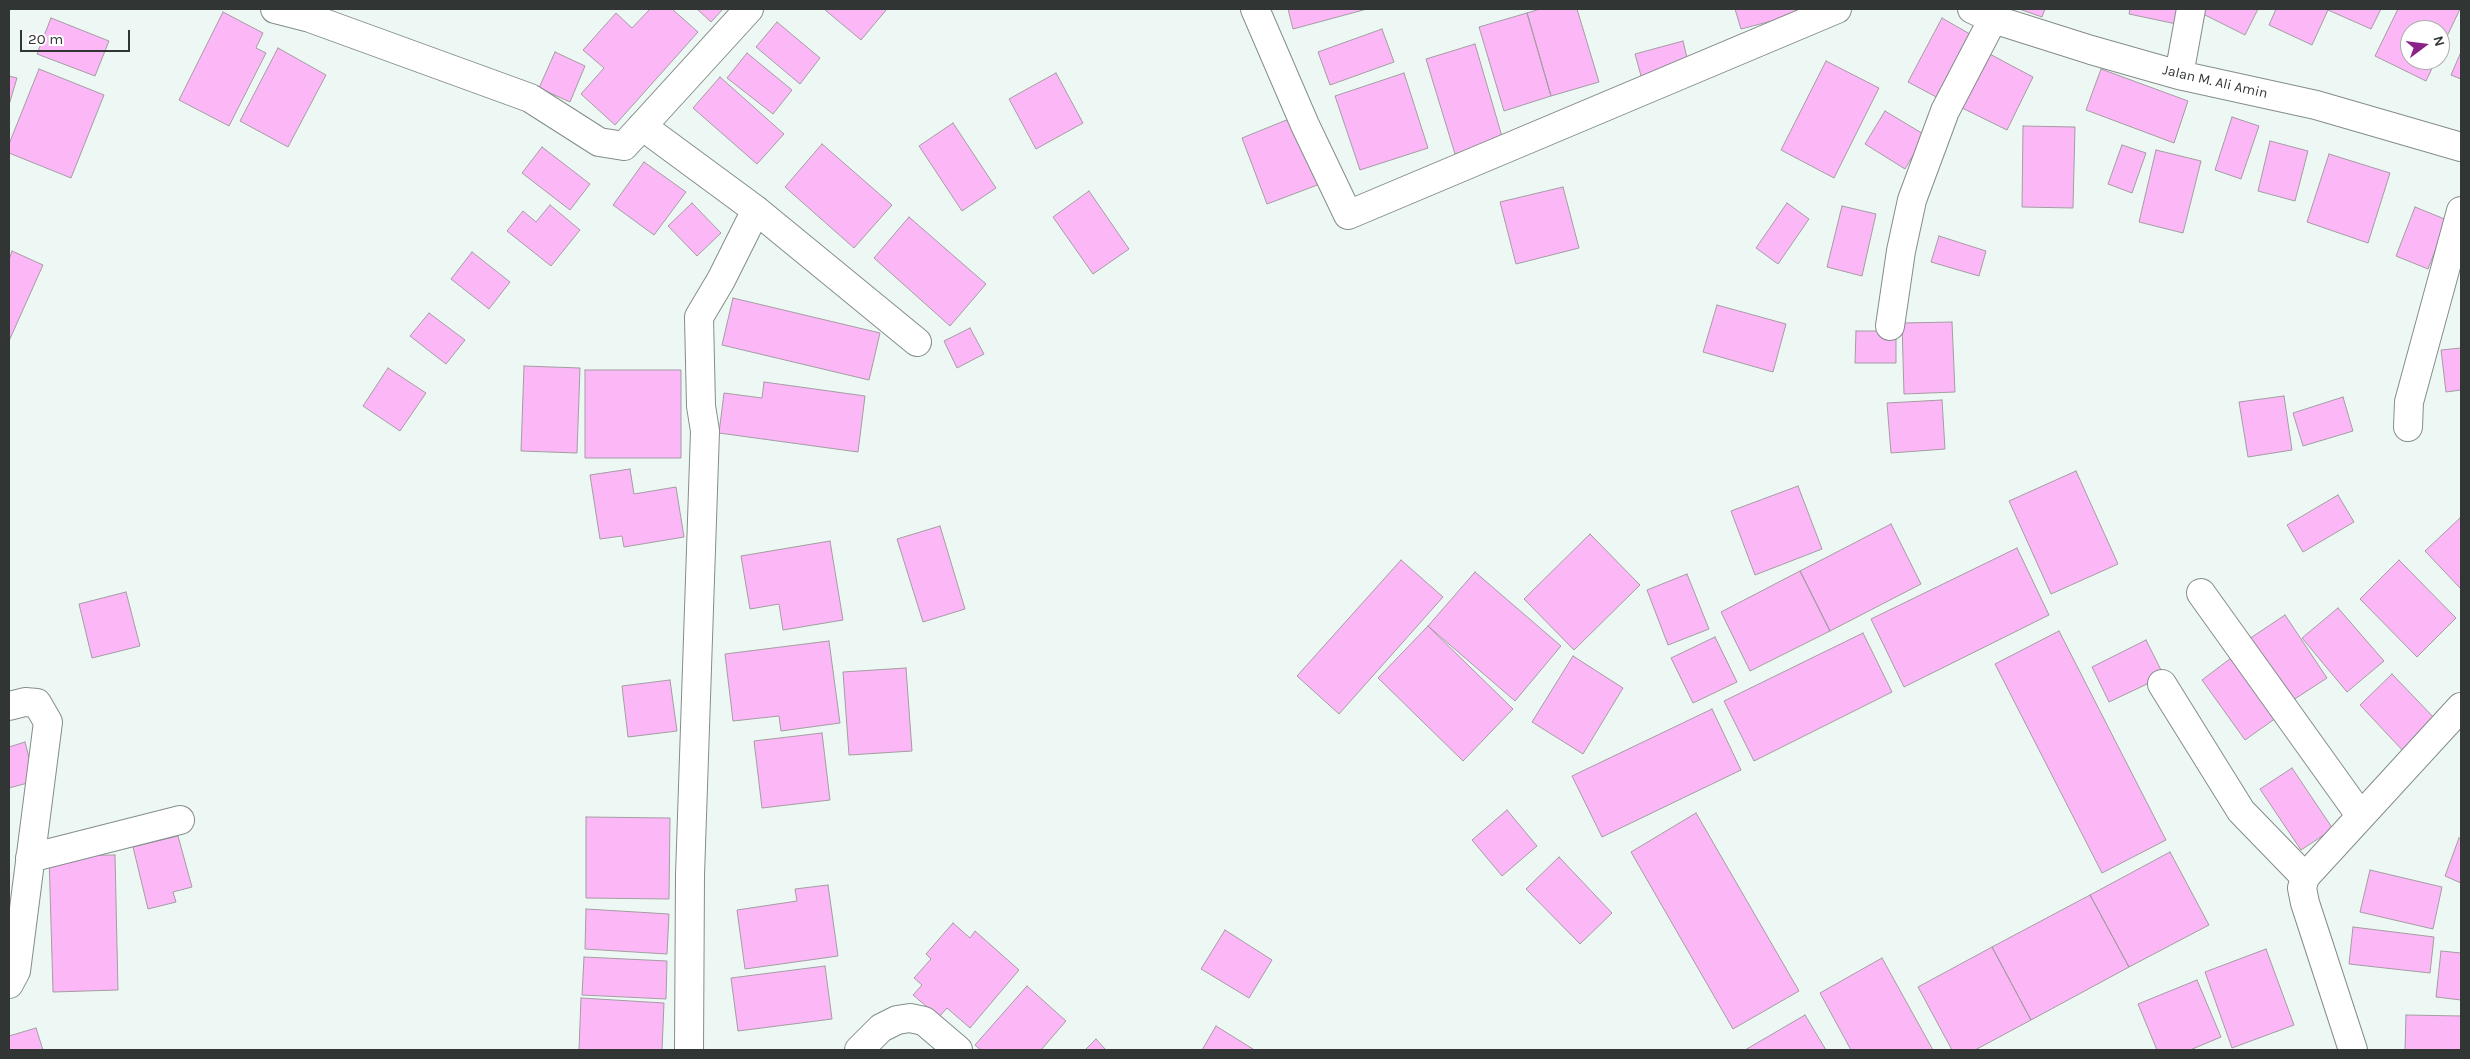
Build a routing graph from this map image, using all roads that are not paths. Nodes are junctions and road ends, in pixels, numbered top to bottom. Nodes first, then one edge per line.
1 (275, 9) edge
2 (749, 9) edge
3 (1255, 9) edge
4 (1837, 9) edge
5 (2191, 9) edge
6 (1983, 14) edge
7 (2179, 75) junction
8 (642, 126) junction
9 (2461, 147) edge
10 (756, 210) junction
11 (2461, 211) edge
12 (1890, 326) dead end
13 (917, 342) dead end
14 (2408, 427) dead end
15 (2201, 593) dead end
16 (2162, 684) dead end
17 (9, 706) edge
18 (2461, 708) edge
19 (2360, 816) junction
20 (180, 820) dead end
21 (30, 858) junction
22 (2305, 876) junction
23 (9, 984) edge
24 (689, 1050) edge
25 (859, 1050) edge
26 (958, 1050) edge
27 (2353, 1050) edge

1 - 8 street
2 - 8 street
3 - 4 street
5 - 7 street
6 - 7 street, Jalan M. Ali Amin
6 - 12 street
7 - 9 street, Jalan M. Ali Amin
8 - 10 street
10 - 13 street
10 - 24 street
11 - 14 street
15 - 19 street
16 - 22 street
17 - 21 street
18 - 19 street
19 - 22 street
20 - 21 street
21 - 23 street
22 - 27 street
25 - 26 street

